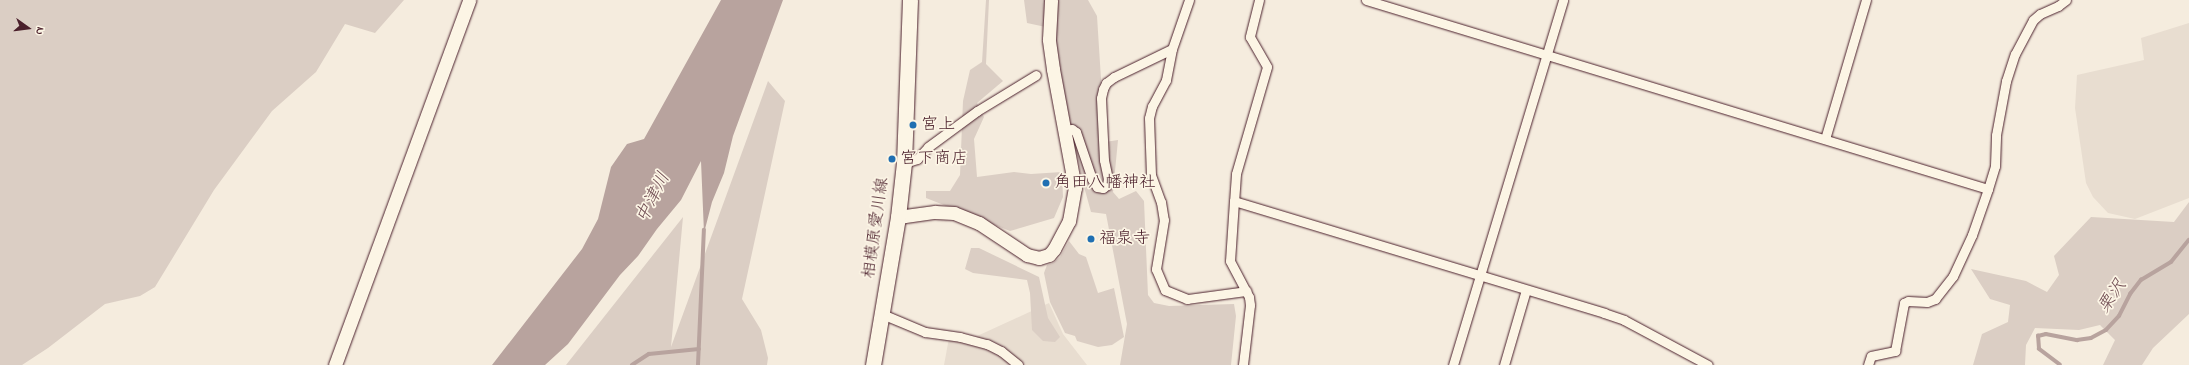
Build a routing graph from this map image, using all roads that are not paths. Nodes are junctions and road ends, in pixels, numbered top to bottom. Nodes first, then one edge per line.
1 (469, 0) edge
2 (910, 0) edge
3 (1051, 0) edge
4 (1189, 0) edge
5 (1259, 0) edge
6 (1366, 0) edge
7 (1563, 0) edge
8 (1866, 0) edge
9 (2066, 0) edge
10 (1172, 49) junction
11 (1546, 55) junction
12 (1036, 75) dead end
13 (1066, 131) junction
14 (1824, 139) junction
15 (904, 164) junction
16 (1988, 189) junction
17 (1234, 201) junction
18 (898, 217) junction
19 (1480, 276) junction
20 (1526, 290) junction
21 (1246, 291) junction
22 (882, 314) junction
23 (335, 365) edge
24 (873, 365) edge
25 (1018, 365) edge
26 (1243, 365) edge
27 (1453, 365) edge
28 (1504, 365) edge
29 (1708, 365) edge
30 (1868, 365) edge

1 - 23 street
2 - 15 main road, 相模原愛川線
3 - 13 street
4 - 10 street
5 - 17 street
6 - 11 street
7 - 11 street
8 - 14 street
9 - 16 street
10 - 13 street
10 - 21 street
11 - 14 street
11 - 19 street
12 - 15 street
13 - 18 street
14 - 16 street
15 - 18 main road, 相模原愛川線
16 - 30 street
17 - 19 street
17 - 21 street
18 - 22 main road, 相模原愛川線
19 - 20 street
19 - 27 street
20 - 28 street
20 - 29 street
21 - 26 street
22 - 24 main road, 相模原愛川線
22 - 25 street

